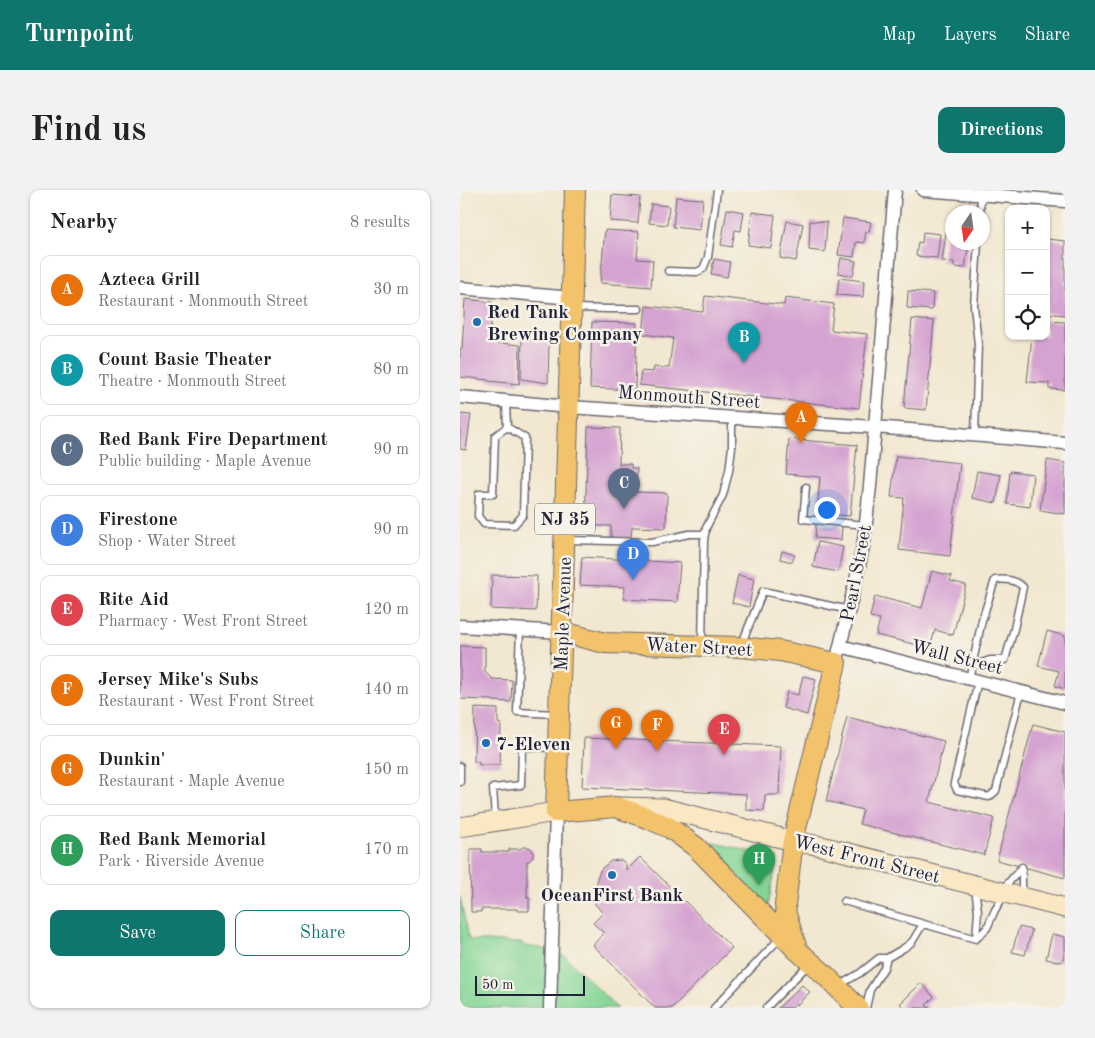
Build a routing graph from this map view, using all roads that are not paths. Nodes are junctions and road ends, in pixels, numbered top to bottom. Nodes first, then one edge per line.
1 (575, 190) edge
2 (717, 190) edge
3 (894, 190) edge
4 (922, 190) edge
5 (981, 194) junction
6 (1065, 201) edge
7 (980, 205) edge
8 (978, 250) edge
9 (668, 272) dead end
10 (460, 288) edge
11 (572, 303) junction
12 (639, 309) dead end
13 (460, 397) edge
14 (506, 402) junction
15 (569, 407) junction
16 (732, 417) junction
17 (506, 427) junction
18 (874, 427) junction
19 (975, 435) junction
20 (1065, 443) edge
21 (806, 487) dead end
22 (866, 525) junction
23 (706, 534) junction
24 (564, 540) junction
25 (848, 610) junction
26 (460, 626) edge
27 (520, 629) junction
28 (562, 632) junction
29 (702, 645) junction
30 (740, 647) junction
31 (838, 654) junction
32 (972, 666) junction
33 (973, 680) junction
34 (1021, 692) junction
35 (1065, 703) edge
36 (559, 714) junction
37 (558, 748) junction
38 (460, 766) edge
39 (460, 782) edge
40 (616, 807) junction
41 (556, 812) junction
42 (496, 822) junction
43 (460, 827) edge
44 (793, 841) junction
45 (974, 885) junction
46 (1010, 894) junction
47 (844, 901) dead end
48 (1065, 908) edge
49 (923, 924) junction
50 (783, 935) junction
51 (976, 939) junction
52 (804, 956) junction
53 (888, 958) junction
54 (837, 987) junction
55 (550, 1008) edge
56 (714, 1008) edge
57 (766, 1008) edge
58 (858, 1008) edge
59 (866, 1008) edge

1 - 11 main road, Maple Avenue / NJ 35
2 - 9 lane
3 - 18 street, Pearl Street
4 - 5 street
5 - 6 street
5 - 7 lane
8 - 19 lane
10 - 11 street
11 - 12 lane
11 - 15 main road, Maple Avenue / NJ 35
13 - 14 street, Monmouth Street
14 - 15 street, Monmouth Street
14 - 17 lane
15 - 16 street, Monmouth Street
15 - 24 main road, Maple Avenue / NJ 35
16 - 18 street, Monmouth Street
16 - 23 lane
17 - 17 lane
18 - 19 street, Monmouth Street
18 - 22 street, Pearl Street
19 - 20 street, Monmouth Street
21 - 22 lane
22 - 25 street, Pearl Street
23 - 24 lane
23 - 29 lane
24 - 28 main road, Maple Avenue / NJ 35
25 - 30 lane
25 - 31 street, Pearl Street
26 - 27 street
27 - 28 street
27 - 36 lane
28 - 29 main road, Water Street
28 - 36 main road, Maple Avenue / NJ 35
29 - 30 main road, Water Street
30 - 31 main road, Water Street
31 - 33 street, Wall Street
31 - 44 main road, Pearl Street
32 - 32 lane
32 - 33 lane
33 - 34 street, Wall Street
33 - 34 lane
34 - 35 street, Wall Street
36 - 37 main road, Maple Avenue / NJ 35
37 - 41 main road, Maple Avenue / NJ 35
37 - 42 lane
38 - 39 lane
40 - 41 main road, West Front Street
40 - 44 main road, West Front Street
40 - 50 main road
41 - 42 main road, West Front Street
41 - 55 street, Maple Avenue
42 - 43 main road, West Front Street
44 - 45 main road, West Front Street
44 - 52 main road, Pearl Street
45 - 46 main road, West Front Street
45 - 51 lane
46 - 48 main road, West Front Street
46 - 51 lane
47 - 49 lane
49 - 51 lane
49 - 53 lane
50 - 52 main road
50 - 56 lane
52 - 54 main road
52 - 57 lane
53 - 54 lane
53 - 59 lane
54 - 58 main road

